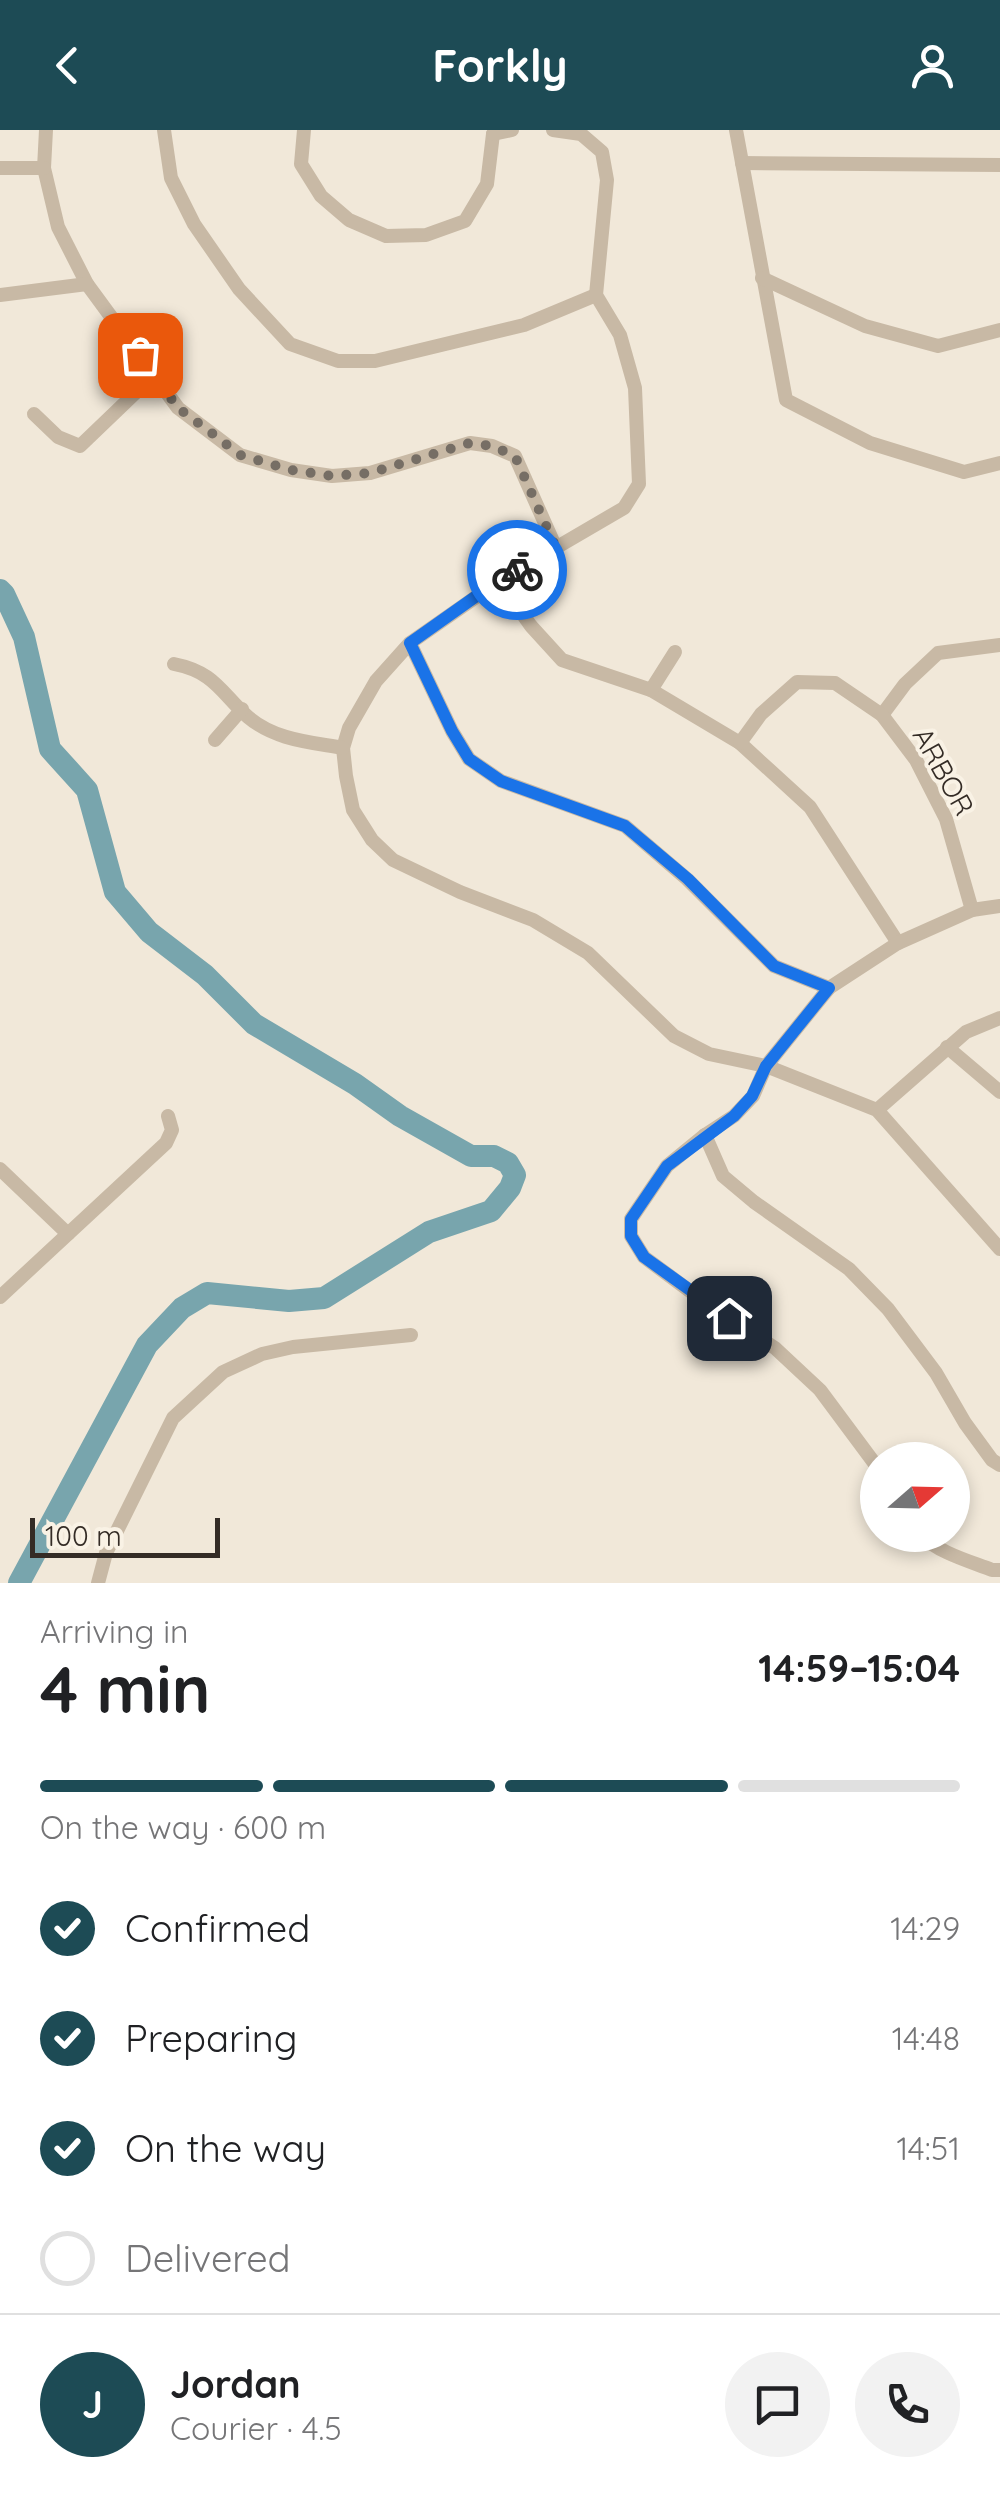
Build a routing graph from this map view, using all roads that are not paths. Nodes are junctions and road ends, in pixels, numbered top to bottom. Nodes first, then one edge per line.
1 (46, 130) edge
2 (164, 130) edge
3 (304, 130) edge
4 (512, 130) edge
5 (553, 130) edge
6 (736, 130) edge
7 (492, 132) edge
8 (742, 163) junction
9 (1000, 166) edge
10 (0, 168) edge
11 (44, 168) junction
12 (762, 278) junction
13 (87, 284) junction
14 (0, 295) edge
15 (596, 295) junction
16 (1000, 330) edge
17 (154, 375) junction
18 (34, 414) dead end
19 (1000, 463) edge
20 (556, 548) junction
21 (499, 580) junction
22 (410, 643) junction
23 (1000, 645) edge
24 (674, 652) dead end
25 (174, 664) dead end
26 (652, 690) junction
27 (242, 710) junction
28 (882, 715) junction
29 (215, 740) dead end
30 (740, 743) junction
31 (343, 748) junction
32 (1000, 906) edge
33 (972, 910) junction
34 (898, 942) junction
35 (829, 988) junction
36 (1000, 1018) edge
37 (947, 1047) junction
38 (766, 1066) junction
39 (1000, 1092) edge
40 (877, 1110) junction
41 (168, 1116) dead end
42 (705, 1136) junction
43 (0, 1169) edge
44 (68, 1234) junction
45 (1000, 1249) edge
46 (0, 1297) edge
47 (411, 1335) dead end
48 (860, 1444) edge
49 (1000, 1464) edge
50 (946, 1552) edge
51 (1000, 1570) edge
52 (98, 1583) edge

1 - 11 street
2 - 15 street
3 - 7 street
4 - 7 street
5 - 15 street
6 - 8 street
8 - 9 street
8 - 12 street
10 - 11 street
11 - 13 street
12 - 16 street
12 - 19 street
13 - 14 street
13 - 17 street
15 - 20 street
17 - 18 street
17 - 20 street
20 - 21 street
21 - 22 street
21 - 26 street
22 - 31 street
22 - 35 street
23 - 28 street
24 - 26 street
25 - 27 street
26 - 30 street
27 - 29 street
27 - 31 street
28 - 30 street, ARBOR
28 - 33 street, ARBOR
30 - 34 street
31 - 38 street
32 - 33 street
33 - 34 street
34 - 35 street
35 - 38 street
36 - 37 street
37 - 39 street
37 - 40 street
38 - 40 street
38 - 42 street
40 - 45 street
41 - 44 street
42 - 48 street
42 - 49 street
43 - 44 street
44 - 46 street
47 - 52 street
50 - 51 street

